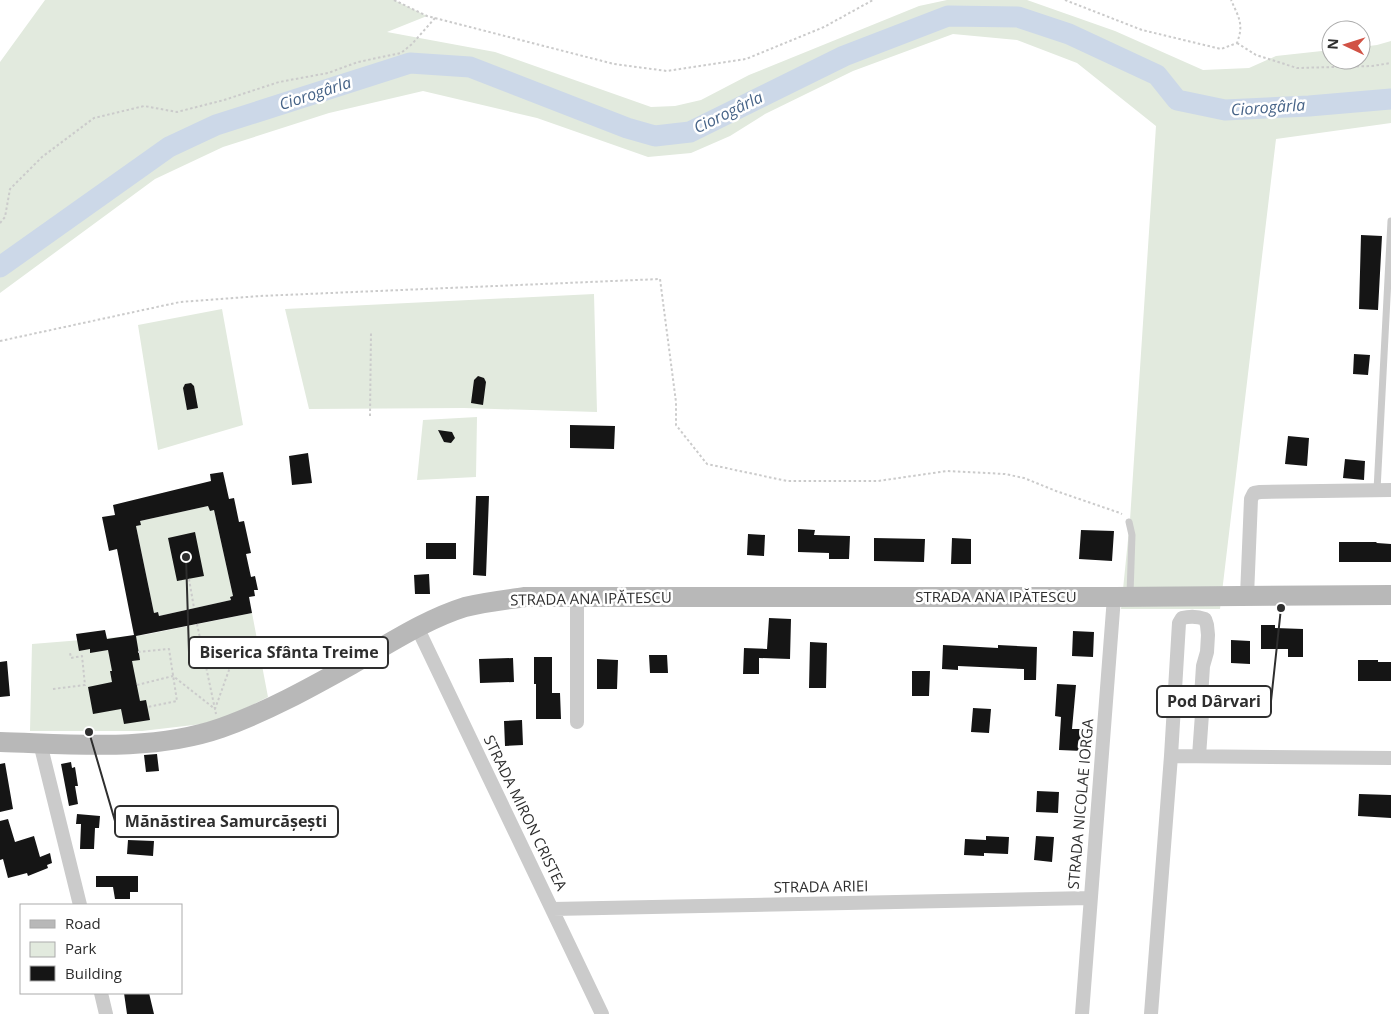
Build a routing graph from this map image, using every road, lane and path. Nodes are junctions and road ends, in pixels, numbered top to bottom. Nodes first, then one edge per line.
1 (394, 0) edge
2 (872, 0) edge
3 (1065, 0) edge
4 (1230, 0) edge
5 (435, 18) junction
6 (1237, 43) junction
7 (1391, 63) edge
8 (1391, 221) edge
9 (0, 223) edge
10 (370, 332) dead end
11 (0, 341) edge
12 (370, 416) dead end
13 (1377, 490) junction
14 (1391, 490) edge
15 (1128, 522) joint
16 (189, 579) dead end
17 (1391, 595) edge
18 (1246, 596) junction
19 (577, 597) junction
20 (1122, 597) junction
21 (1194, 602) junction
22 (194, 608) dead end
23 (197, 624) dead end
24 (417, 627) junction
25 (138, 652) dead end
26 (70, 654) dead end
27 (234, 656) dead end
28 (173, 676) junction
29 (137, 685) dead end
30 (53, 689) dead end
31 (148, 707) dead end
32 (215, 709) junction
33 (577, 722) dead end
34 (219, 728) junction
35 (0, 742) edge
36 (40, 743) junction
37 (1171, 756) junction
38 (1199, 756) junction
39 (1391, 758) edge
40 (1090, 898) junction
41 (80, 904) edge
42 (553, 909) junction
43 (101, 994) edge
44 (106, 1014) edge
45 (602, 1014) edge
46 (1082, 1014) edge
47 (1151, 1014) edge

1 - 5 path
2 - 5 path
3 - 6 path
4 - 6 path
5 - 9 path
6 - 7 path
8 - 13 lane
10 - 12 path
11 - 15 path
13 - 14 street
13 - 18 street
15 - 20 lane
16 - 22 path
17 - 18 main road, STRADA ANA IPĂTESCU
18 - 21 main road, STRADA ANA IPĂTESCU
19 - 20 main road, STRADA ANA IPĂTESCU
19 - 24 main road, STRADA ANA IPĂTESCU
19 - 33 street
20 - 21 main road, STRADA ANA IPĂTESCU
20 - 40 street, STRADA NICOLAE IORGA
21 - 37 street
21 - 38 street
23 - 32 path
24 - 34 main road, STRADA ANA IPĂTESCU
24 - 42 street, STRADA MIRON CRISTEA
25 - 28 path
26 - 30 path
27 - 32 path
28 - 29 path
28 - 31 path
28 - 32 path
32 - 34 path
34 - 36 main road, STRADA ANA IPĂTESCU
35 - 36 main road, STRADA ANA IPĂTESCU
36 - 41 street
37 - 38 street
37 - 47 street
38 - 39 street
40 - 42 street, STRADA ARIEI
40 - 46 street, STRADA NICOLAE IORGA
42 - 45 street, STRADA MIRON CRISTEA
43 - 44 street

